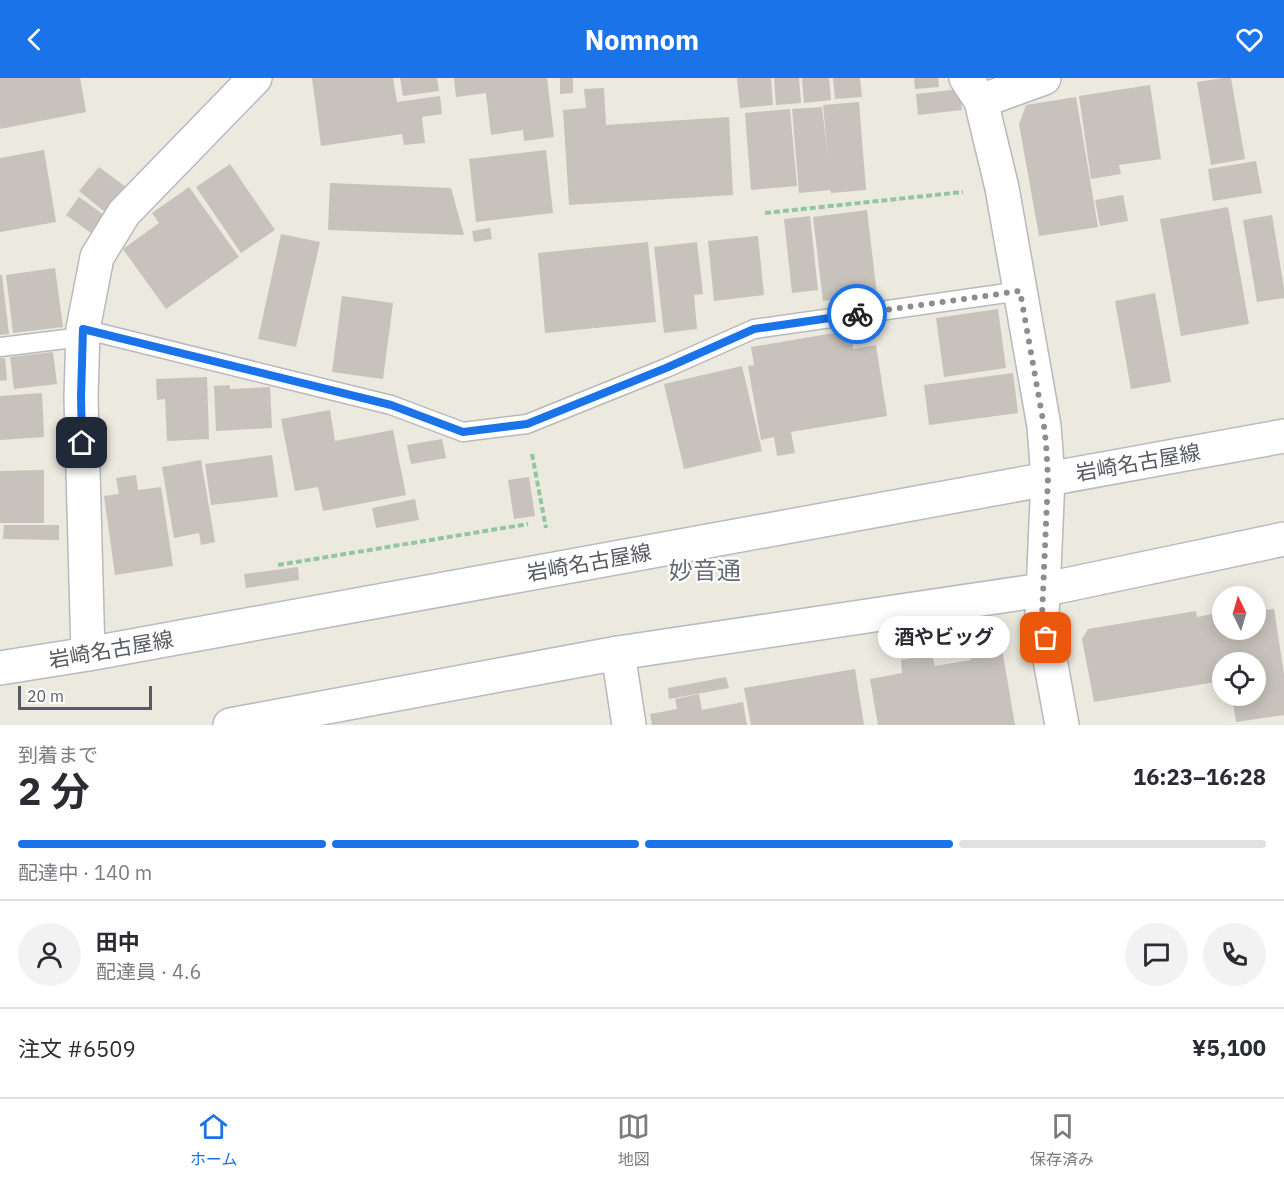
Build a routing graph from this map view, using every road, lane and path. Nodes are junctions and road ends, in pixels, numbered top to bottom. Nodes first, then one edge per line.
1 (255, 78) edge
2 (1044, 78) edge
3 (973, 89) edge
4 (1002, 188) junction
5 (765, 213) dead end
6 (1020, 291) junction
7 (83, 333) junction
8 (0, 347) edge
9 (527, 424) junction
10 (1284, 436) edge
11 (1048, 478) junction
12 (528, 524) dead end
13 (546, 528) dead end
14 (1284, 539) edge
15 (278, 565) dead end
16 (1042, 590) junction
17 (618, 653) junction
18 (88, 654) junction
19 (3, 663) edge
20 (230, 725) edge
21 (629, 725) edge
22 (1062, 725) edge

1 - 7 main road
2 - 3 main road
3 - 4 main road
4 - 5 path
4 - 6 main road
6 - 9 lane
6 - 11 main road
7 - 8 lane
7 - 9 lane
7 - 18 main road
9 - 13 path
10 - 11 main road, 岩崎名古屋線
11 - 16 main road
11 - 18 main road, 岩崎名古屋線
12 - 15 path
14 - 16 main road
16 - 17 main road
16 - 22 main road
17 - 20 main road
17 - 21 main road
18 - 19 main road, 岩崎名古屋線

